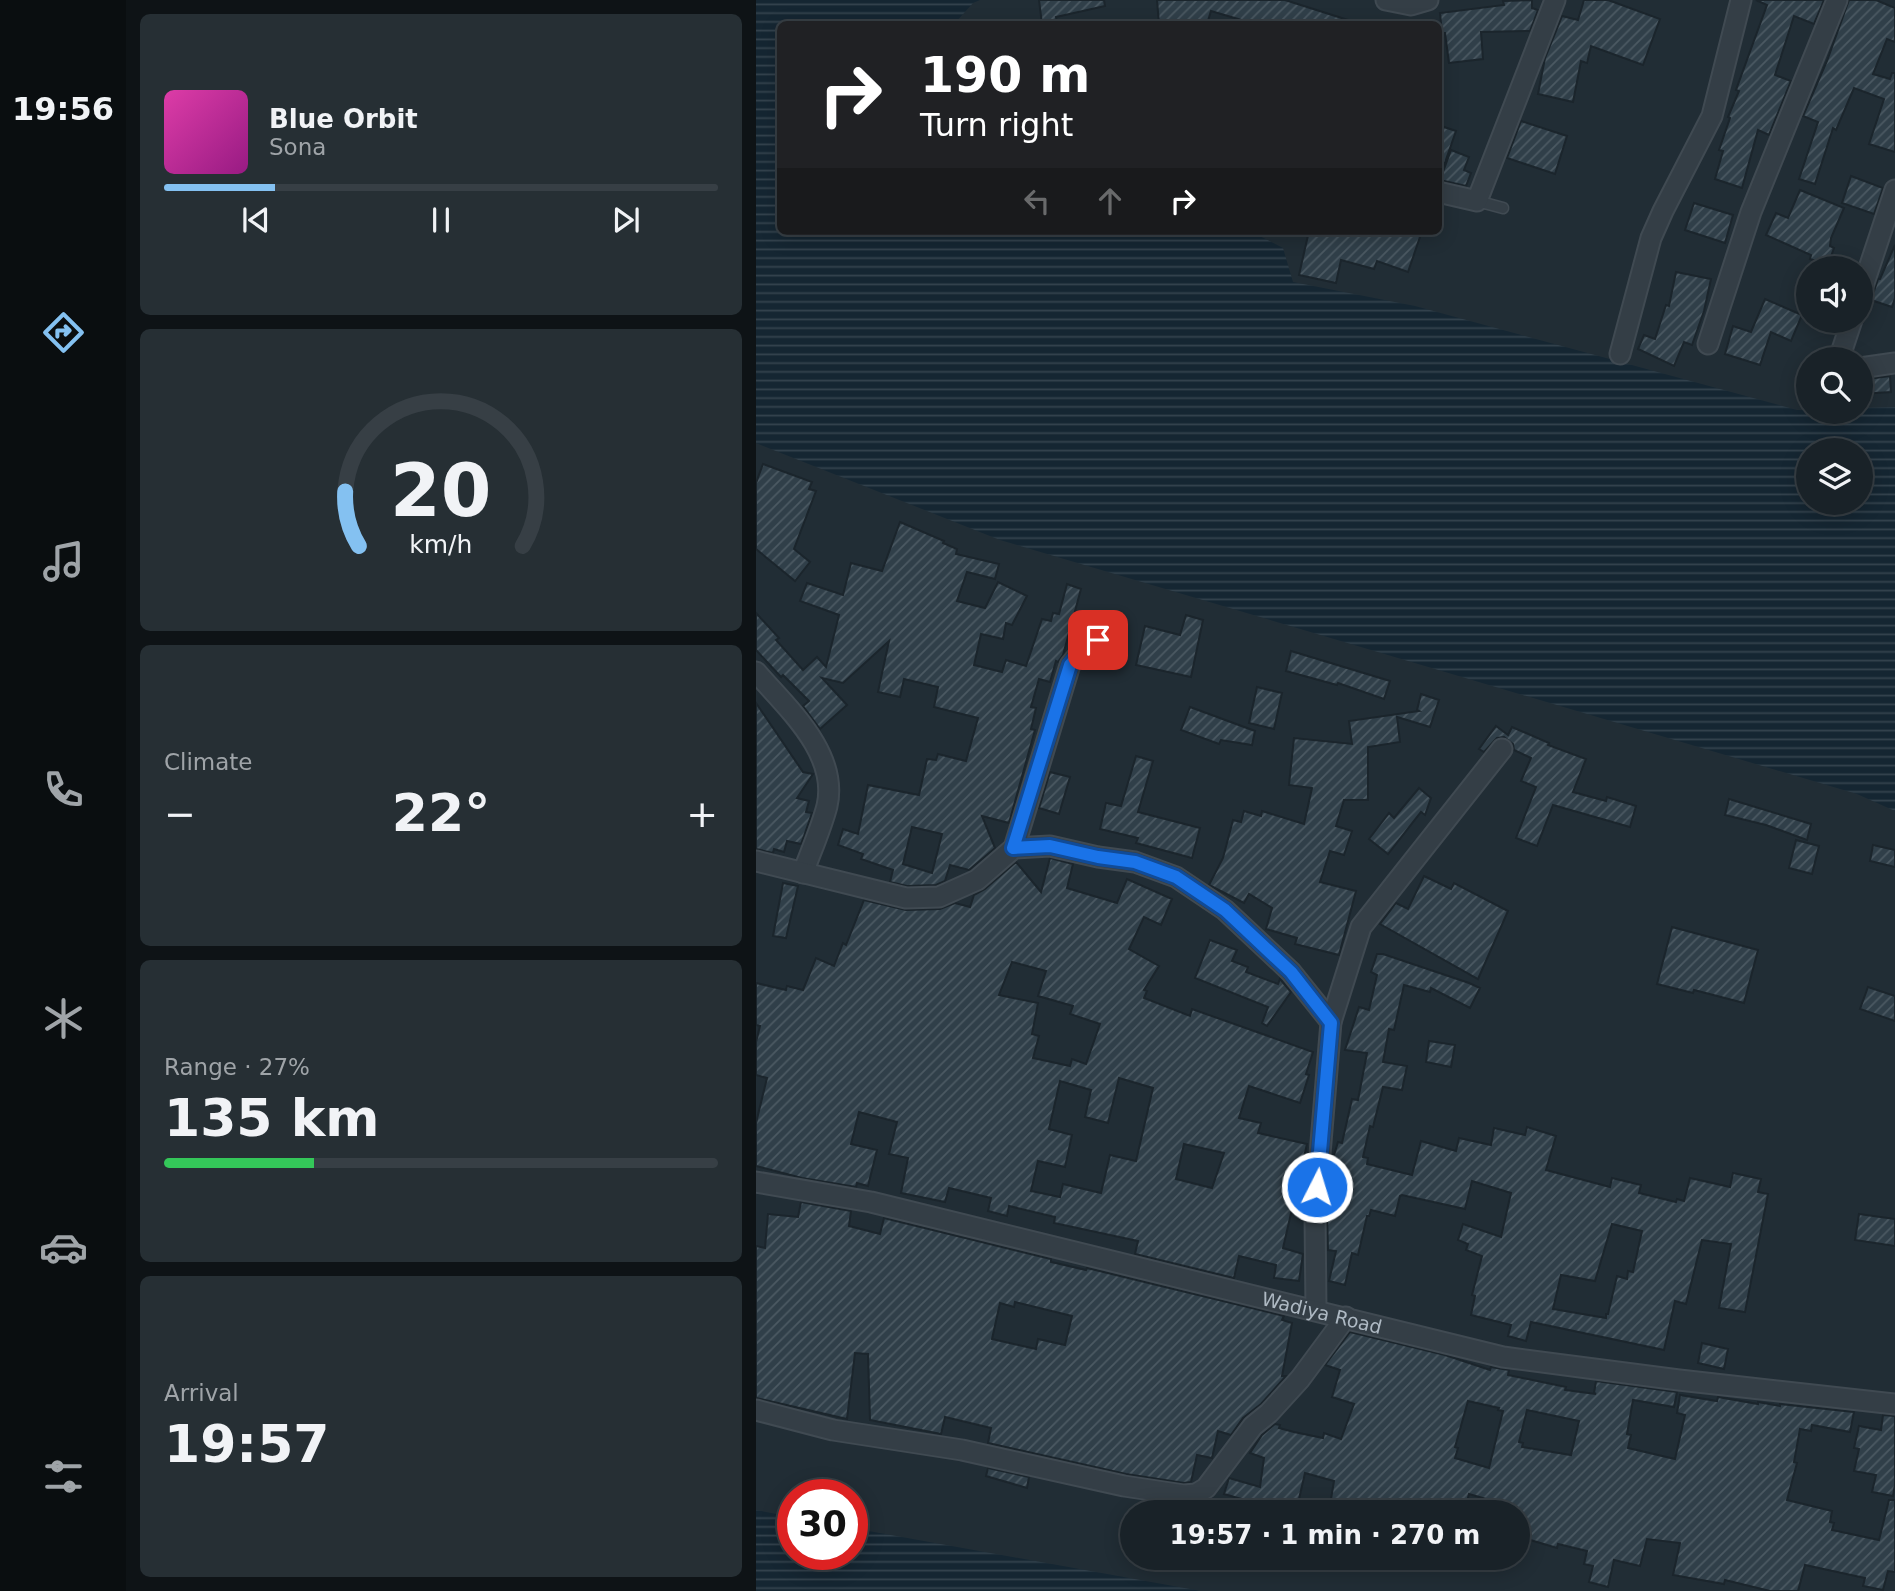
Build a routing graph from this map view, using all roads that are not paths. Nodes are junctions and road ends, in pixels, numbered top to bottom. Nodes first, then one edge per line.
1 (1386, 0) edge
2 (1429, 0) edge
3 (1555, 0) edge
4 (1741, 0) edge
5 (1837, 0) edge
6 (1895, 190) edge
7 (1442, 193) edge
8 (1477, 201) junction
9 (1503, 208) dead end
10 (1873, 256) edge
11 (1708, 344) dead end
12 (1620, 354) dead end
13 (1895, 363) edge
14 (1873, 366) edge
15 (1112, 643) dead end
16 (756, 672) edge
17 (1502, 749) dead end
18 (1013, 848) junction
19 (756, 861) edge
20 (803, 873) junction
21 (1331, 1023) junction
22 (756, 1182) edge
23 (1316, 1310) junction
24 (1346, 1317) junction
25 (1895, 1404) edge
26 (756, 1410) edge

1 - 2 street
3 - 8 street
4 - 12 street
5 - 11 street
6 - 10 street
7 - 8 street
8 - 9 lane
13 - 14 street
15 - 18 street
16 - 20 street
17 - 21 street
18 - 20 street
18 - 21 street
19 - 20 street
21 - 23 street
22 - 23 street, Wadiya Road
23 - 24 street, Wadiya Road
24 - 25 street, Wadiya Road
24 - 26 street

